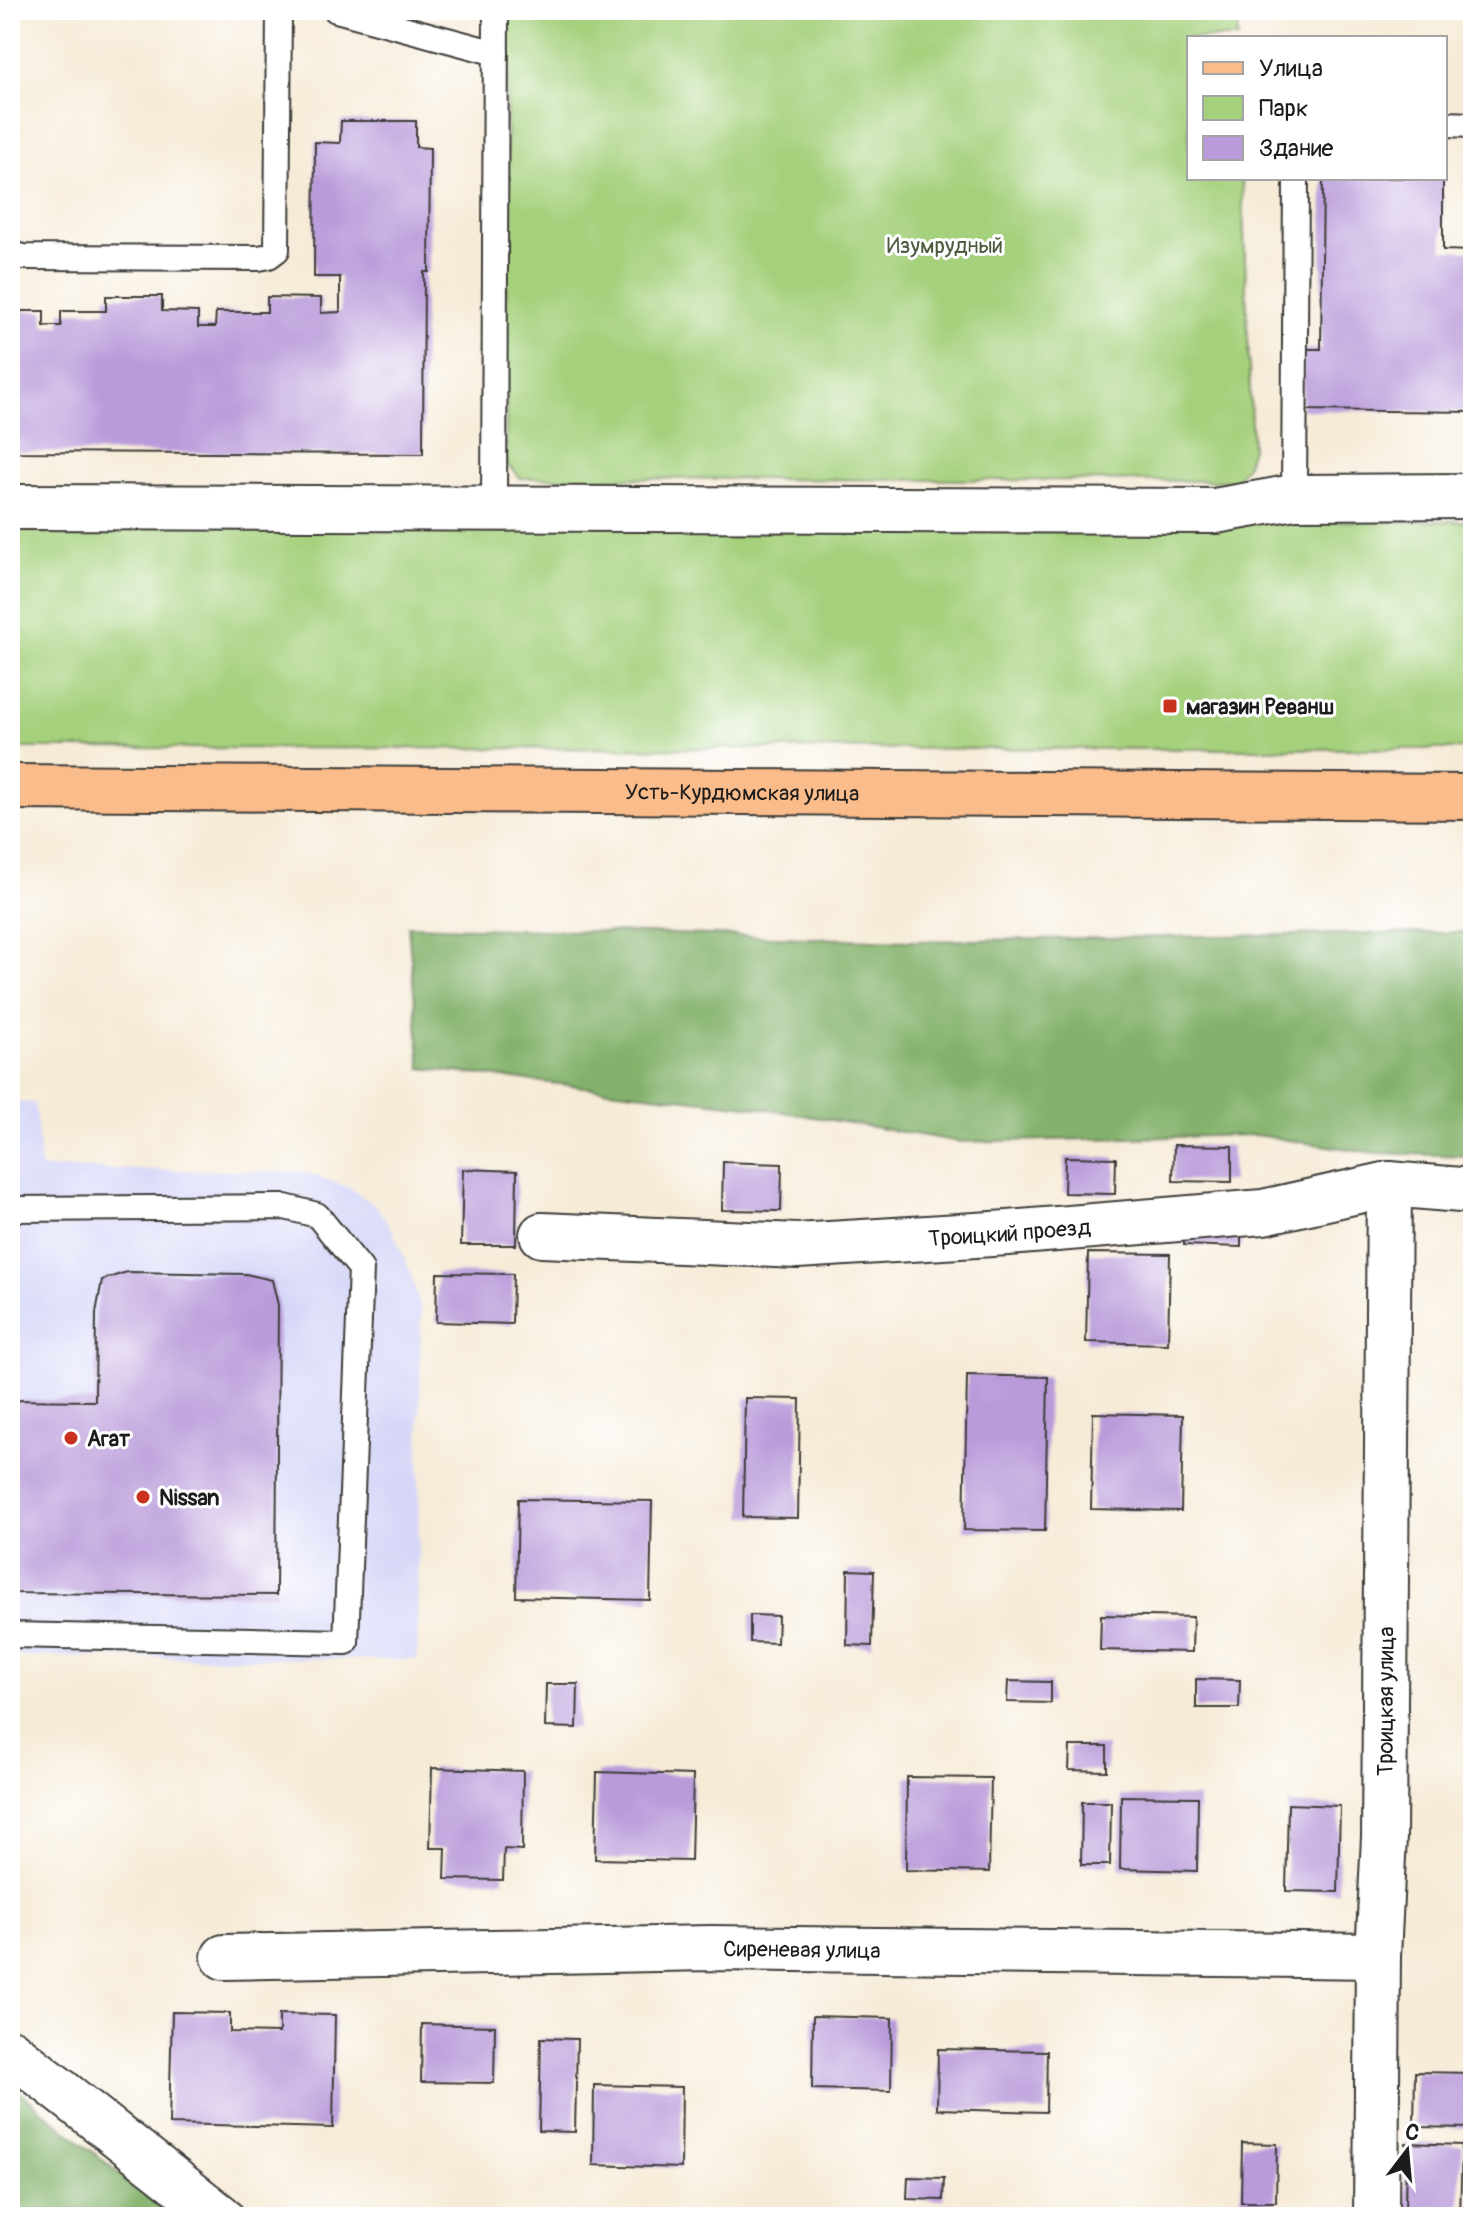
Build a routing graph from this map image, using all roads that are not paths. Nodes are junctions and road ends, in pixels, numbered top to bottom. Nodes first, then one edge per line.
1 (279, 10) edge
2 (336, 10) edge
3 (496, 10) edge
4 (496, 53) junction
5 (1447, 124) edge
6 (1473, 125) edge
7 (1296, 180) edge
8 (10, 254) edge
9 (1473, 496) edge
10 (1294, 497) junction
11 (10, 507) edge
12 (494, 509) junction
13 (10, 787) edge
14 (1473, 797) edge
15 (1389, 1184) junction
16 (1473, 1191) edge
17 (10, 1209) edge
18 (542, 1235) dead end
19 (10, 1635) edge
20 (1378, 1956) junction
21 (224, 1957) dead end
22 (10, 2051) edge
23 (221, 2217) edge
24 (1376, 2217) edge

1 - 8 lane
2 - 4 lane
3 - 4 lane
4 - 12 lane
5 - 6 lane
7 - 10 lane
9 - 10 street
10 - 12 street
11 - 12 street
13 - 14 main road, Усть-Курдюмская улица
15 - 16 street, Троицкий проезд
15 - 18 street, Троицкий проезд
15 - 20 street, Троицкая улица
17 - 19 lane
20 - 21 street, Сиреневая улица
20 - 24 street, Троицкая улица
22 - 23 street

